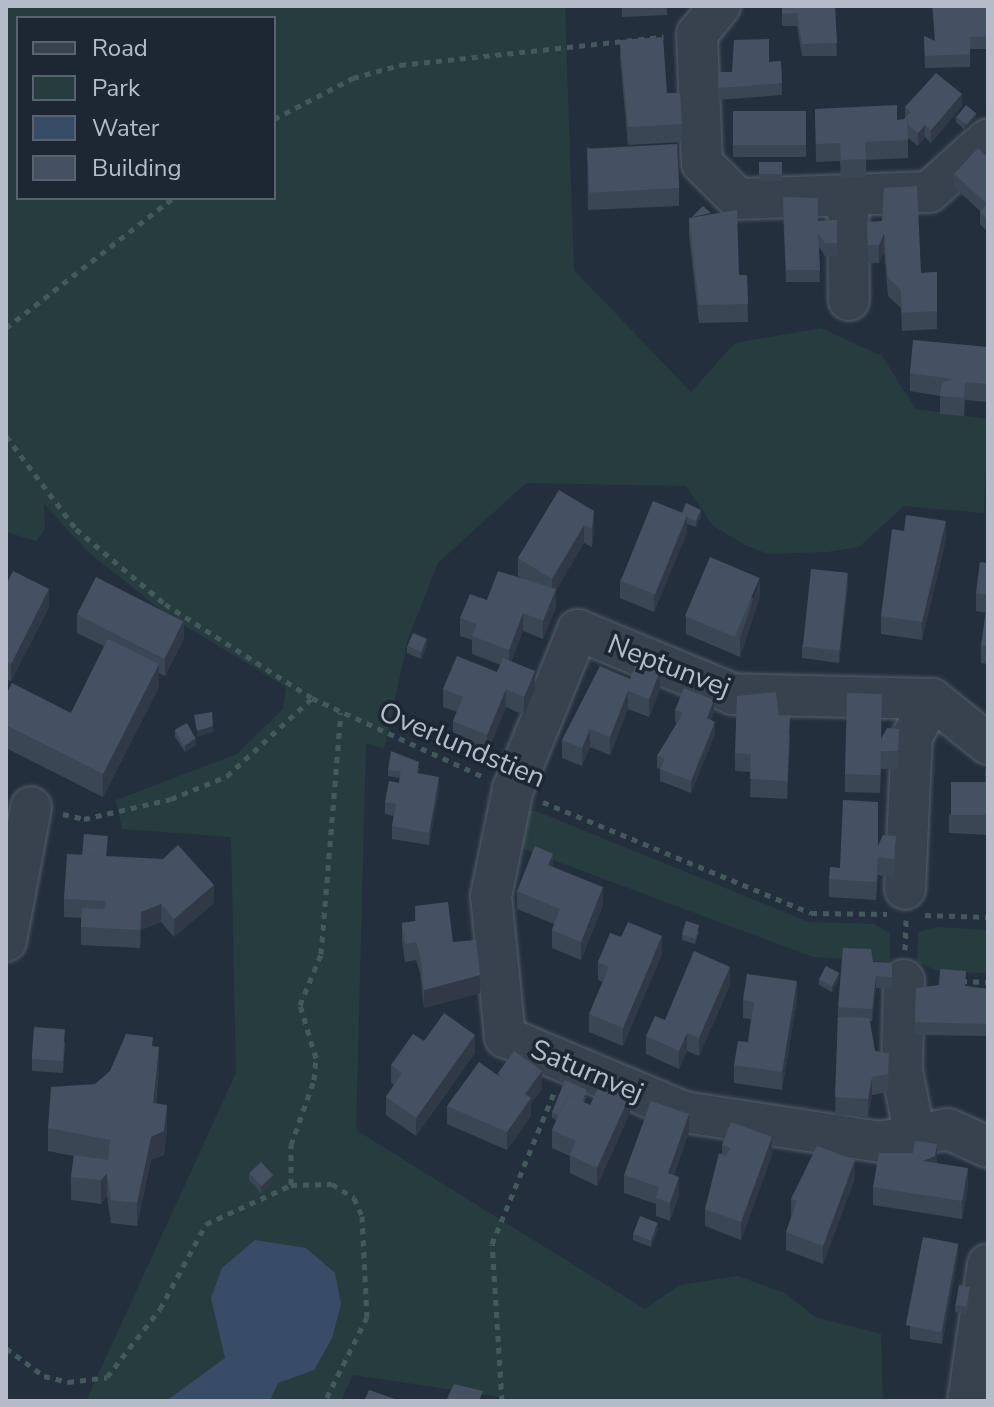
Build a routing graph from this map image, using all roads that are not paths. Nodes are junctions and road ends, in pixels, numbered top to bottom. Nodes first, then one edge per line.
1 (709, 20) edge
2 (988, 139) edge
3 (848, 195) junction
4 (849, 300) dead end
5 (932, 699) junction
6 (988, 744) edge
7 (513, 789) joint
8 (31, 807) road end
9 (905, 901) road end
10 (6, 941) edge
11 (904, 980) road end
12 (915, 1136) junction
13 (988, 1147) edge
14 (988, 1264) edge
15 (974, 1390) edge

1 - 3 street
2 - 3 street
3 - 4 street
5 - 6 street
5 - 7 street, Neptunvej
5 - 9 street
7 - 12 street, Saturnvej
8 - 10 street
11 - 12 street
12 - 13 street, Saturnvej
14 - 15 street

